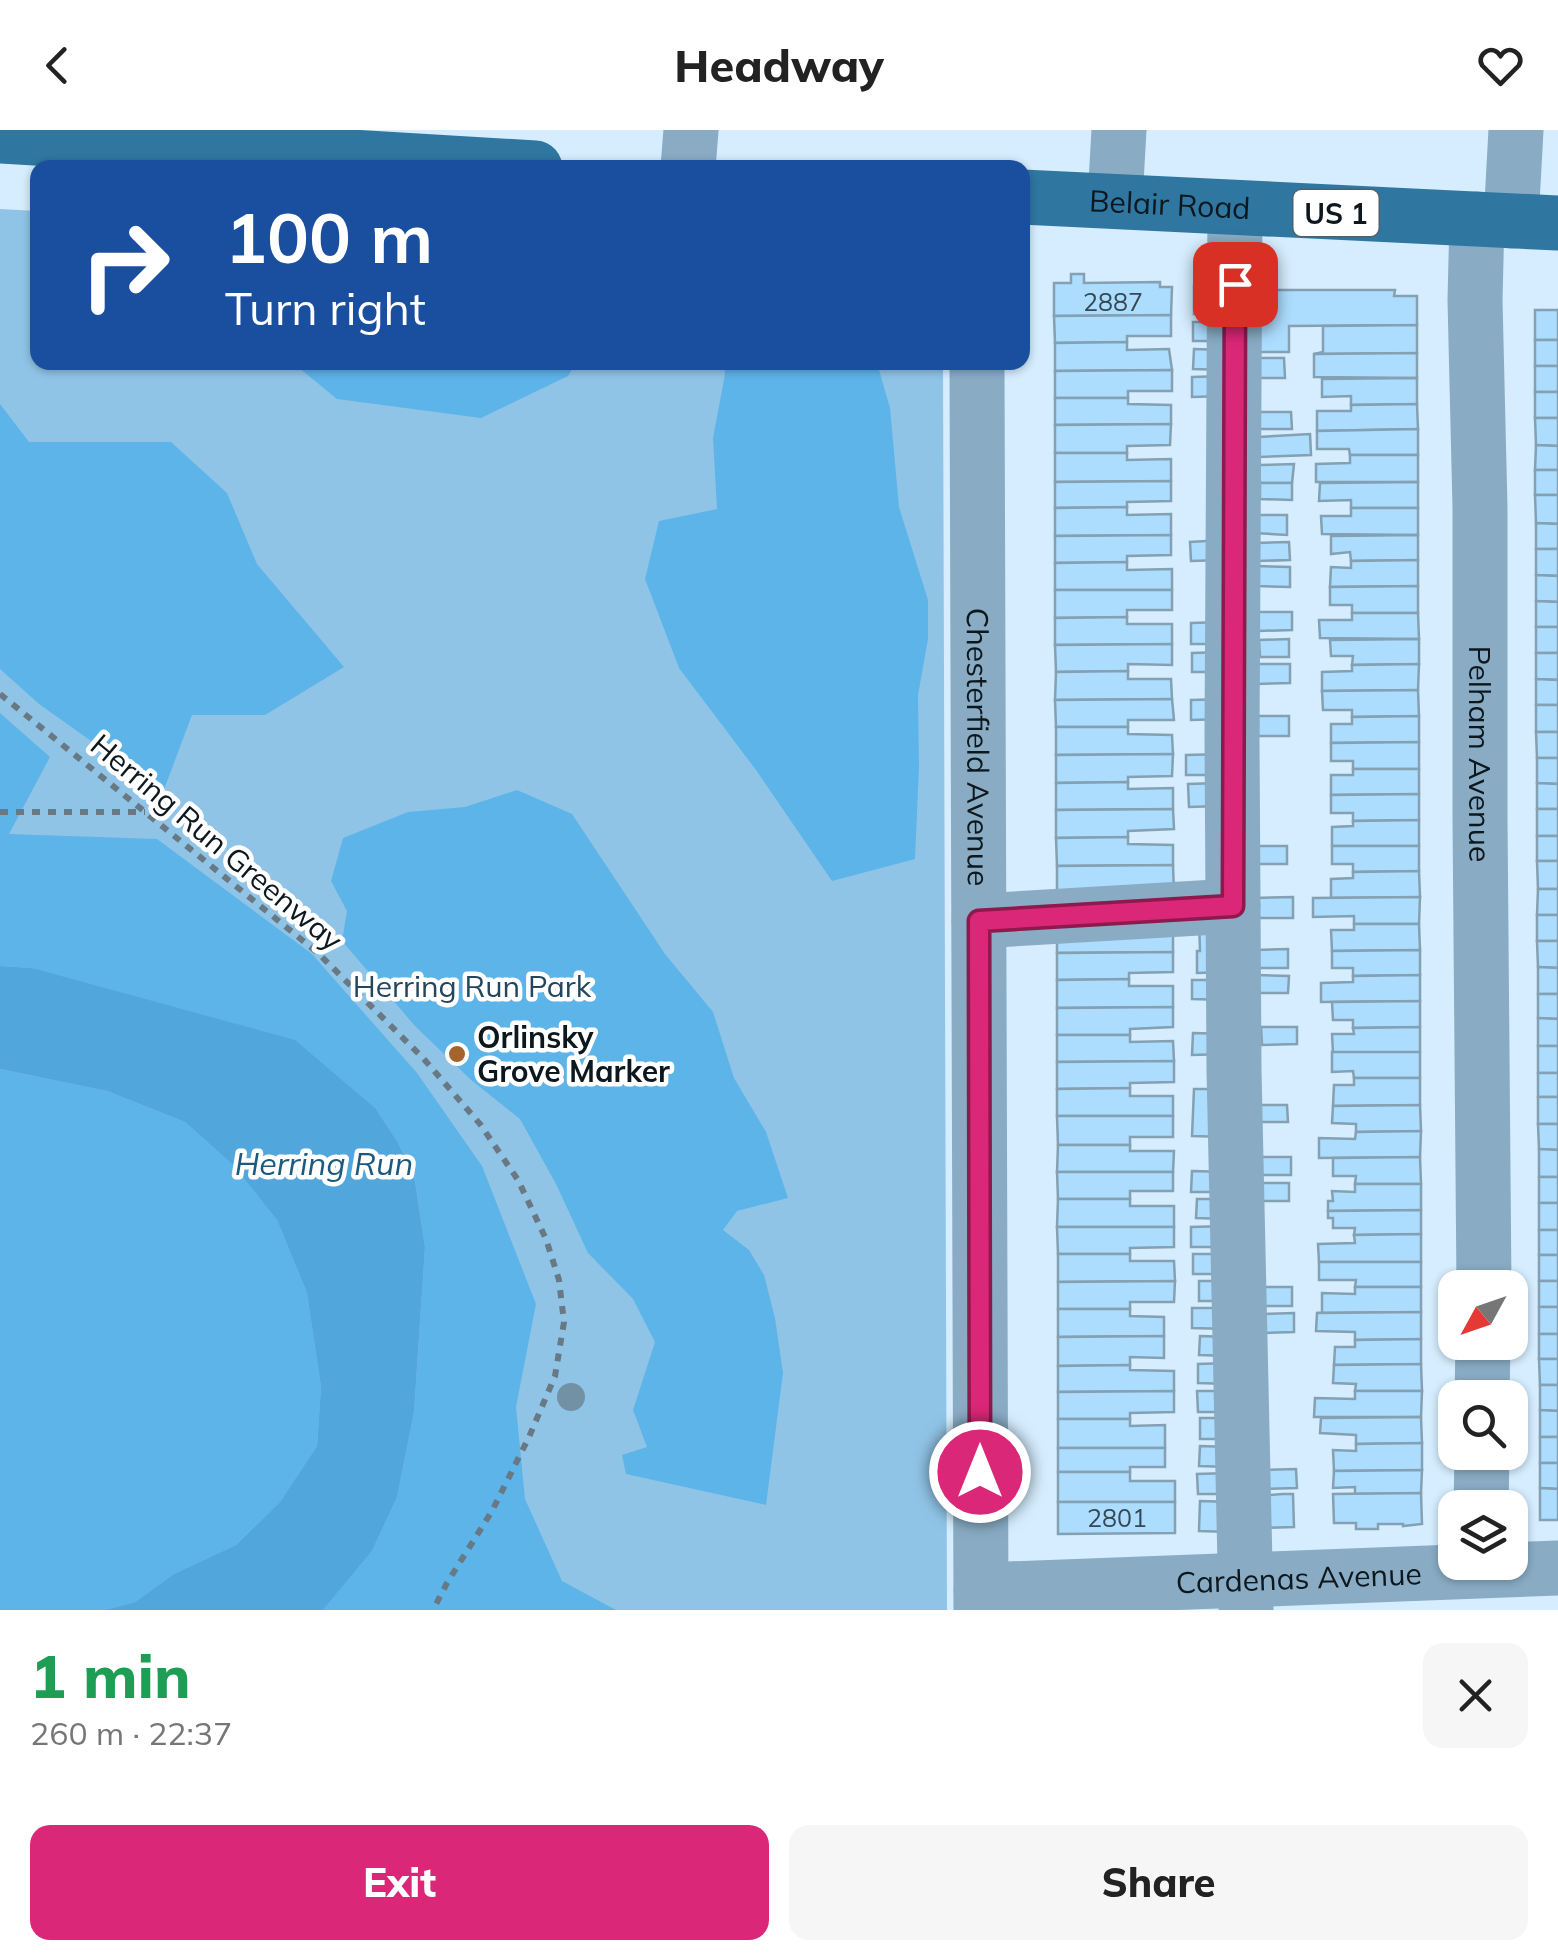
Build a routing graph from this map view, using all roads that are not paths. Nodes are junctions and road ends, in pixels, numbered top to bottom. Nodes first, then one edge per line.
1 (691, 130) edge
2 (1119, 130) edge
3 (1516, 130) edge
4 (0, 136) edge
5 (230, 140) edge
6 (448, 160) edge
7 (689, 160) edge
8 (1030, 197) edge
9 (1114, 200) junction
10 (1235, 208) junction
11 (1515, 221) edge
12 (977, 370) edge
13 (1233, 906) junction
14 (979, 921) junction
15 (1484, 1270) edge
16 (1558, 1568) edge
17 (1480, 1582) edge
18 (1246, 1595) edge
19 (980, 1600) edge

1 - 7 street
2 - 9 street
3 - 11 street, Pelham Avenue
4 - 5 main road
5 - 6 main road
8 - 9 main road, Belair Road / US 1
9 - 10 main road, Belair Road / US 1
10 - 11 main road, Belair Road / US 1
10 - 13 street
11 - 15 street, Pelham Avenue
12 - 14 street, Chesterfield Avenue
13 - 14 street
13 - 18 street
14 - 19 street, Chesterfield Avenue
16 - 17 street, Cardenas Avenue
17 - 18 street, Cardenas Avenue
18 - 19 street, Cardenas Avenue

